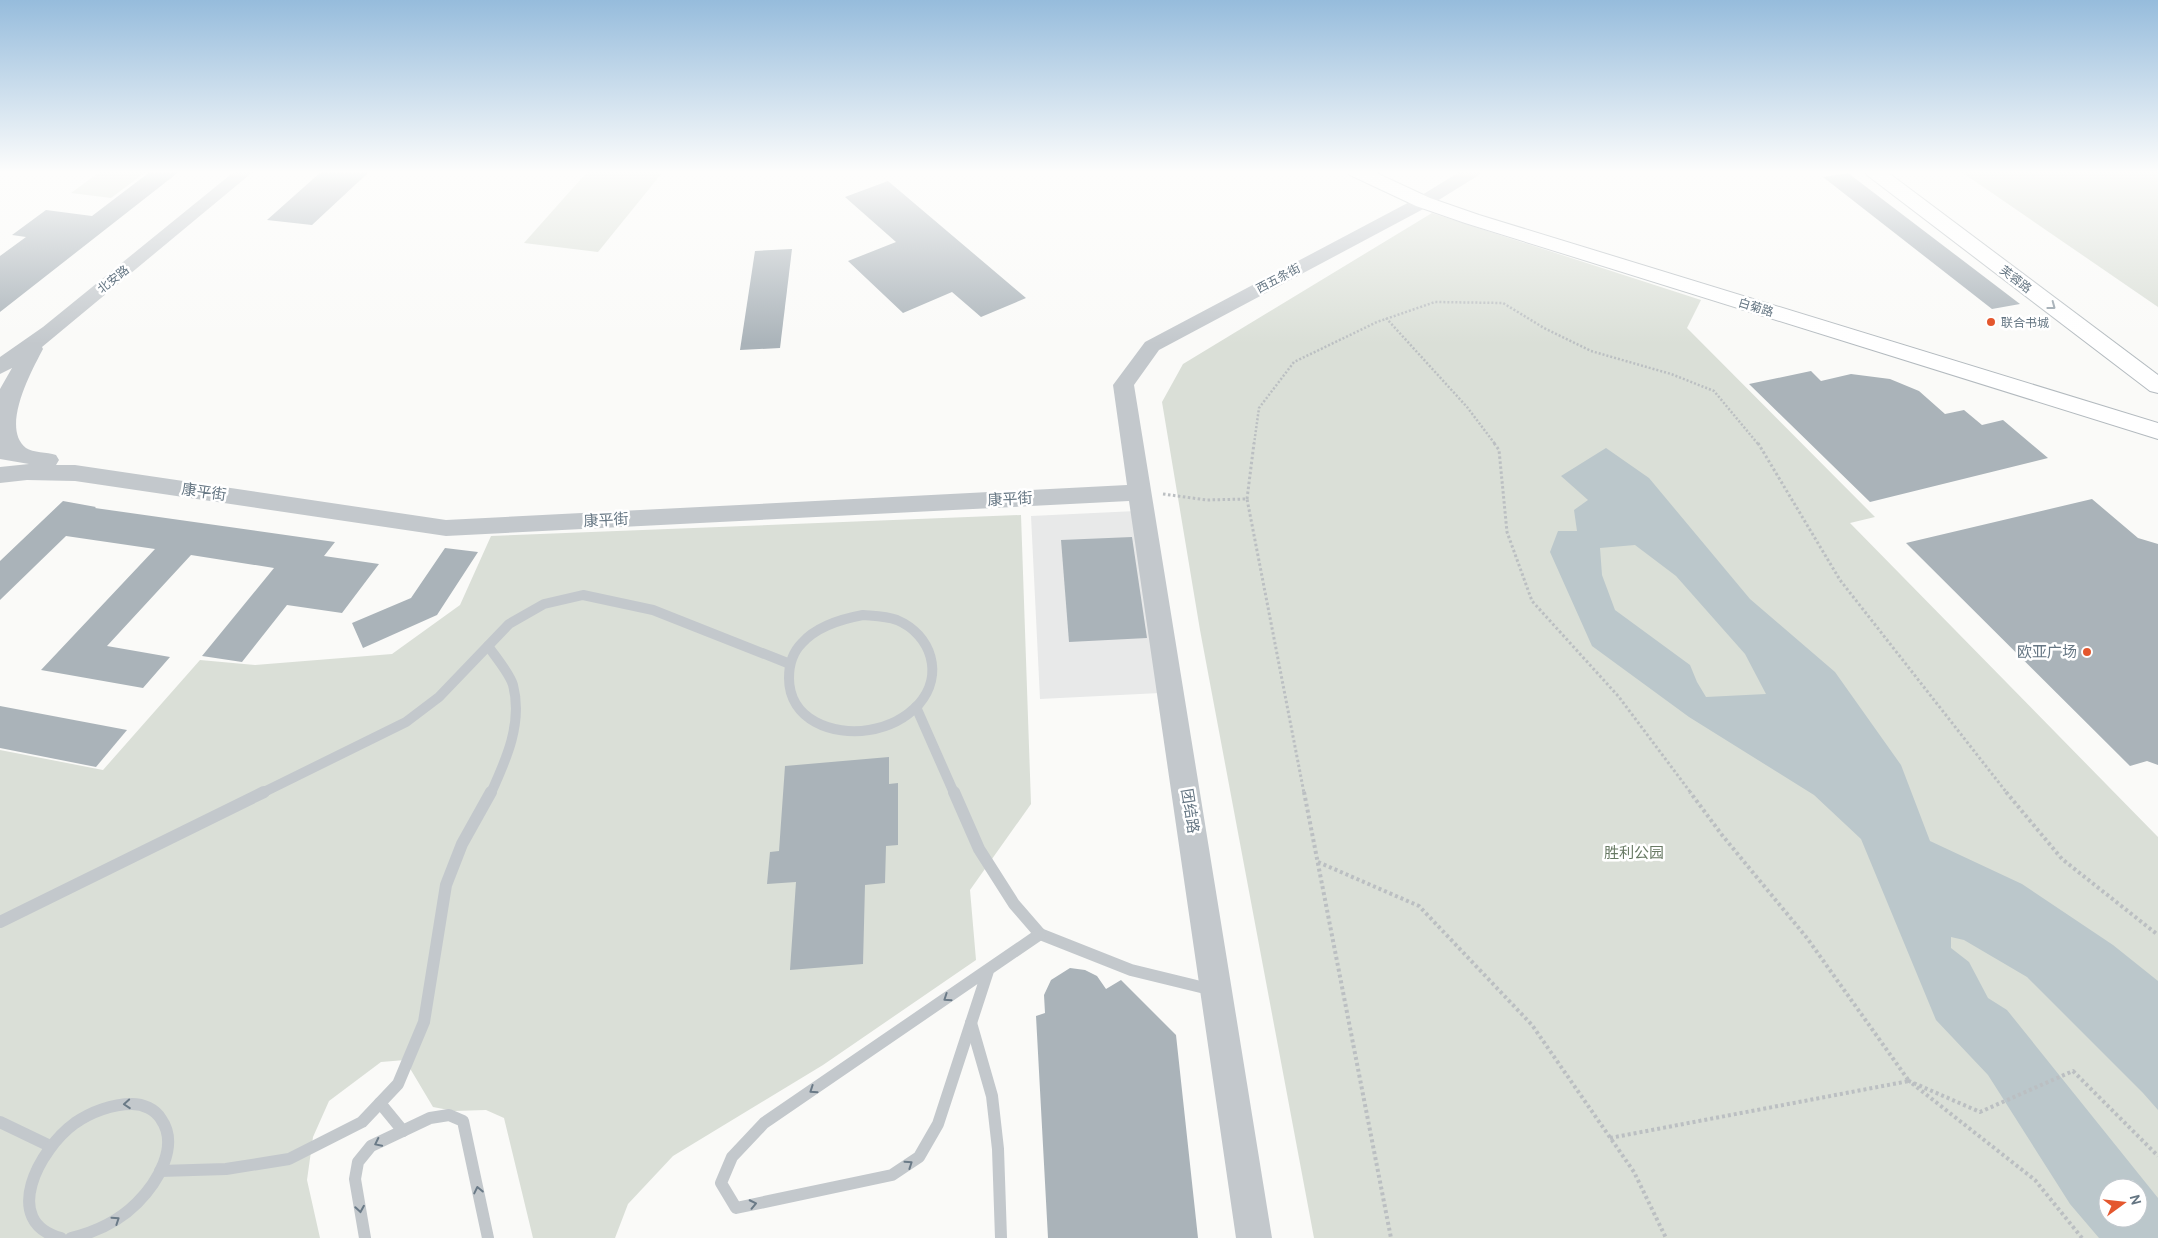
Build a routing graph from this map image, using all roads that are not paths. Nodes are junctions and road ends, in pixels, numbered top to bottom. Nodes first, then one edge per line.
1 (175, 229) edge
2 (1371, 229) edge
3 (1503, 229) edge
4 (1534, 229) edge
5 (1950, 229) edge
6 (50, 331) junction
7 (0, 367) edge
8 (1122, 385) joint
9 (2158, 386) edge
10 (4, 400) edge
11 (2158, 420) edge
12 (2158, 432) edge
13 (0, 452) edge
14 (22, 457) junction
15 (75, 473) junction
16 (0, 475) edge
17 (1140, 492) junction
18 (488, 646) junction
19 (790, 664) junction
20 (916, 708) junction
21 (0, 922) edge
22 (1040, 934) junction
23 (988, 971) junction
24 (1217, 991) junction
25 (971, 1023) junction
26 (380, 1103) junction
27 (0, 1122) edge
28 (403, 1131) junction
29 (50, 1146) junction
30 (160, 1171) junction
31 (61, 1238) edge
32 (71, 1238) edge
33 (365, 1238) edge
34 (488, 1238) edge
35 (1001, 1238) edge
36 (1254, 1238) edge

1 - 6 street, 北安路
2 - 8 street, 西五条街
3 - 12 main road, 白菊路
4 - 11 main road, 白菊路
5 -> 9 main road, 芙蓉路
6 - 7 street
6 - 10 street
8 - 17 street, 团结路
10 - 14 street
13 - 14 street
14 - 15 street
15 - 16 street
15 - 17 street, 康平街
17 - 24 street, 团结路
18 - 19 lane
18 - 21 lane
18 - 26 lane
19 - 20 lane
19 - 20 lane
20 - 22 lane
22 - 23 lane
22 - 24 lane
23 - 25 lane
23 -> 25 lane
24 - 36 street, 团结路
25 - 35 lane
26 - 28 lane
26 - 30 lane
27 - 29 lane
28 -> 33 lane
34 -> 28 lane
30 -> 29 lane
29 - 31 lane
32 -> 30 lane

